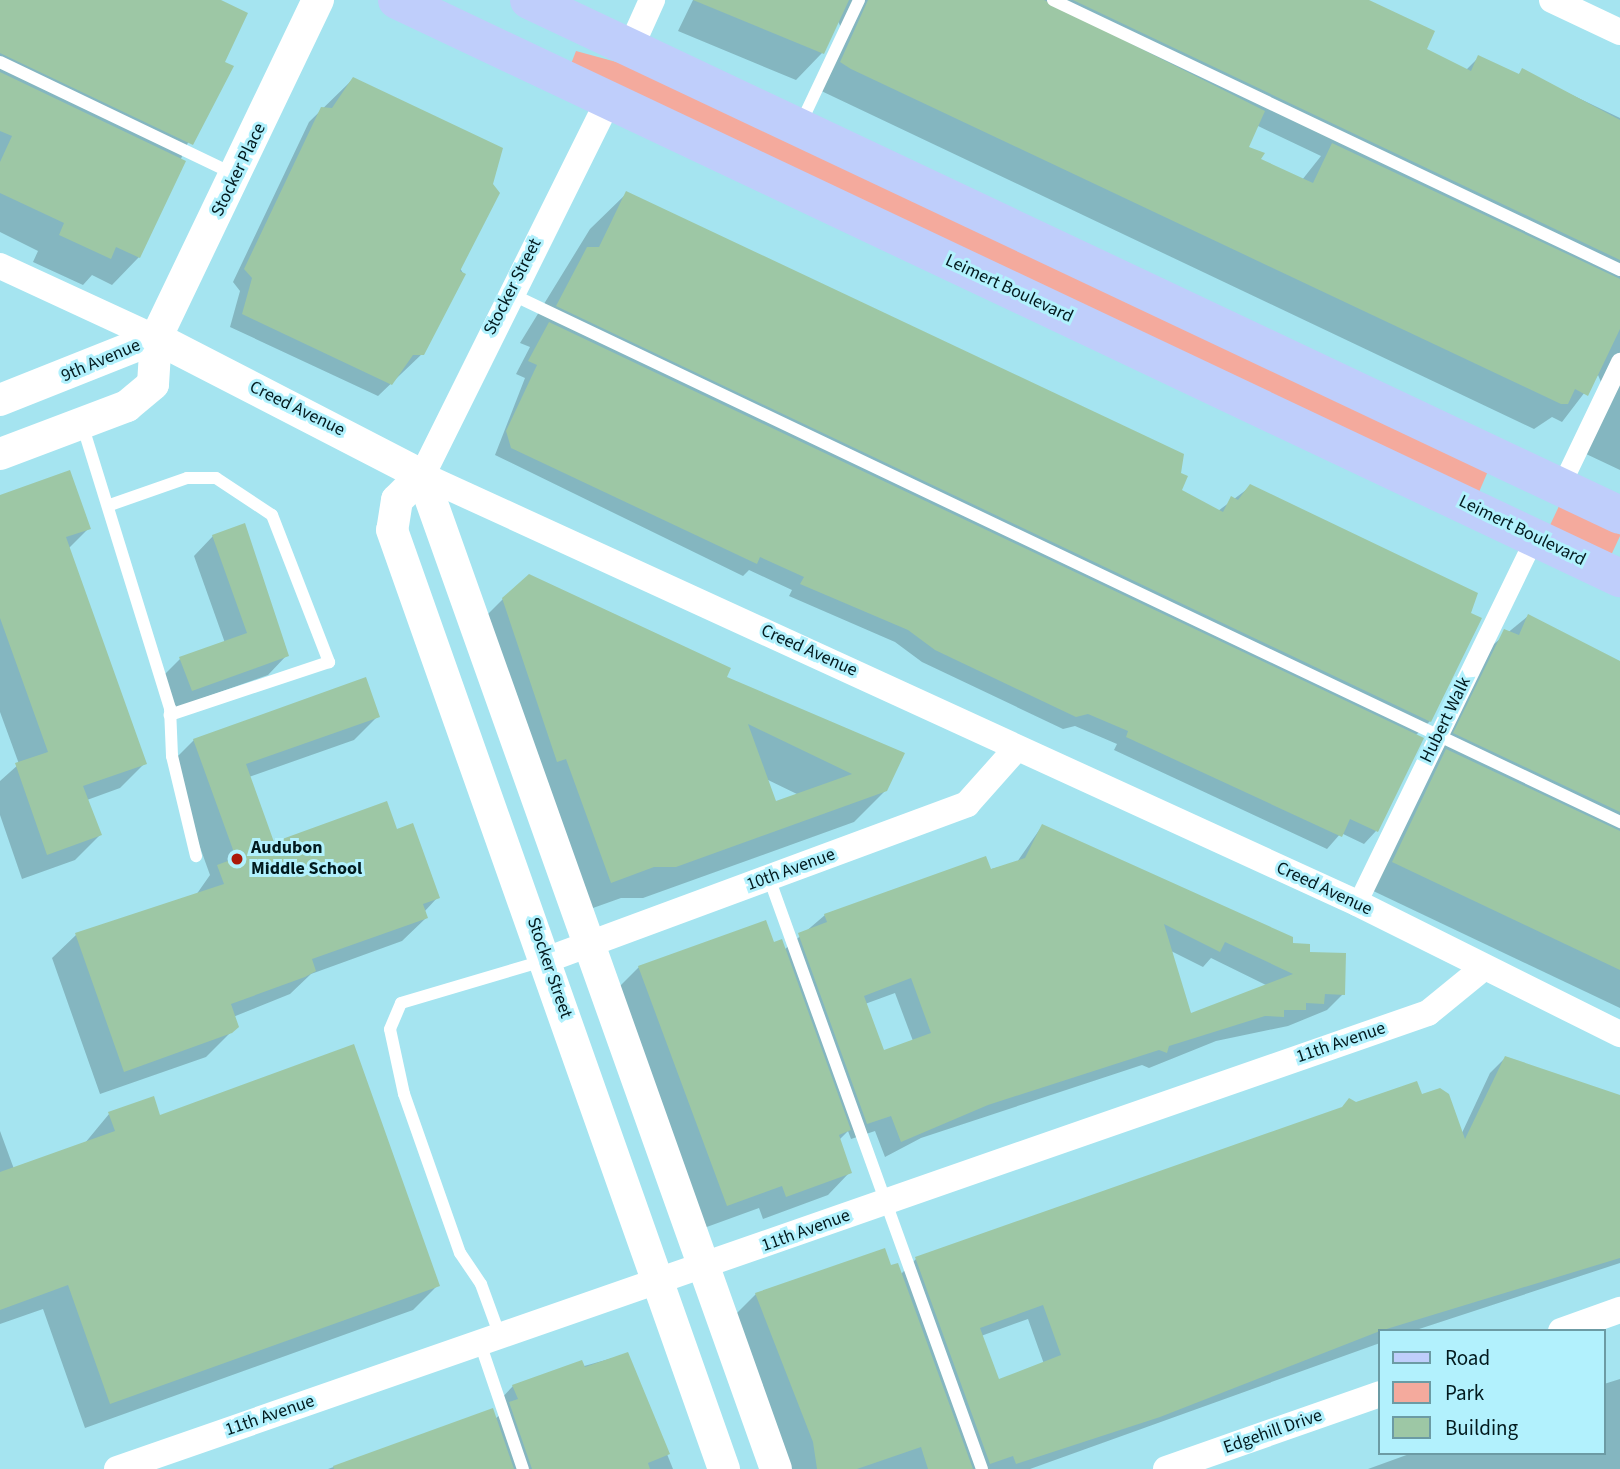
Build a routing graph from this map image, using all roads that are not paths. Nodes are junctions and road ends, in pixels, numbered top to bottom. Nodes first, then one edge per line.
1 (318, 0) edge
2 (397, 0) edge
3 (529, 0) edge
4 (652, 0) edge
5 (859, 0) edge
6 (1053, 0) edge
7 (1552, 0) edge
8 (1618, 29) edge
9 (630, 49) junction
10 (0, 62) edge
11 (608, 101) junction
12 (798, 128) junction
13 (238, 176) junction
14 (0, 266) edge
15 (1620, 270) edge
16 (509, 293) junction
17 (156, 338) junction
18 (1620, 362) edge
19 (0, 401) edge
20 (82, 424) junction
21 (0, 454) edge
22 (1522, 468) junction
23 (422, 475) junction
24 (1560, 488) junction
25 (110, 505) junction
26 (1620, 515) edge
27 (1493, 517) junction
28 (1535, 537) junction
29 (1620, 579) edge
30 (170, 715) junction
31 (1438, 735) junction
32 (1016, 749) junction
33 (1620, 822) edge
34 (196, 856) dead end
35 (769, 878) junction
36 (1357, 903) junction
37 (586, 945) junction
38 (547, 960) junction
39 (1482, 969) junction
40 (1620, 1034) edge
41 (888, 1201) junction
42 (706, 1268) junction
43 (657, 1283) junction
44 (1620, 1310) edge
45 (1567, 1329) edge
46 (490, 1339) junction
47 (1378, 1395) edge
48 (117, 1469) edge
49 (523, 1469) edge
50 (724, 1469) edge
51 (776, 1469) edge
52 (982, 1469) edge
53 (1166, 1469) edge

1 - 13 street, Stocker Place
2 - 11 main road, Leimert Boulevard
3 - 9 main road
4 - 9 street
5 - 12 lane
6 - 15 lane
7 - 8 street
9 - 12 main road
10 - 13 lane
11 - 16 street, Stocker Street
11 - 27 main road, Leimert Boulevard
12 - 22 main road
13 - 17 street, Stocker Place
14 - 17 street, Creed Avenue
16 - 23 street, Stocker Street
16 - 31 lane
17 - 19 street, 9th Avenue
17 - 20 street, 9th Avenue
17 - 23 street, Creed Avenue
18 - 24 street
20 - 21 street, 9th Avenue
20 - 25 lane
22 - 24 main road
22 - 27 main road
23 - 32 street, Creed Avenue
23 - 37 street
23 - 38 street, Stocker Street
24 - 26 main road
25 - 30 lane
25 - 30 lane
27 - 28 main road, Leimert Boulevard
28 - 29 main road, Leimert Boulevard
28 - 31 street, Hubert Walk
30 - 34 lane
31 - 33 lane
31 - 36 street, Hubert Walk
32 - 35 street, 10th Avenue
32 - 36 street, Creed Avenue
35 - 37 street, 10th Avenue
35 - 41 lane
36 - 39 street, Creed Avenue
37 - 38 street, 10th Avenue
37 - 42 street
38 - 43 street, Stocker Street
38 - 46 lane
39 - 40 street, Creed Avenue
39 - 41 street, 11th Avenue
41 - 42 street, 11th Avenue
41 - 52 lane
42 - 43 street, 11th Avenue
42 - 51 street
43 - 46 street, 11th Avenue
43 - 50 street, Stocker Street
44 - 45 street
46 - 48 street, 11th Avenue
46 - 49 lane
47 - 53 street, Edgehill Drive

